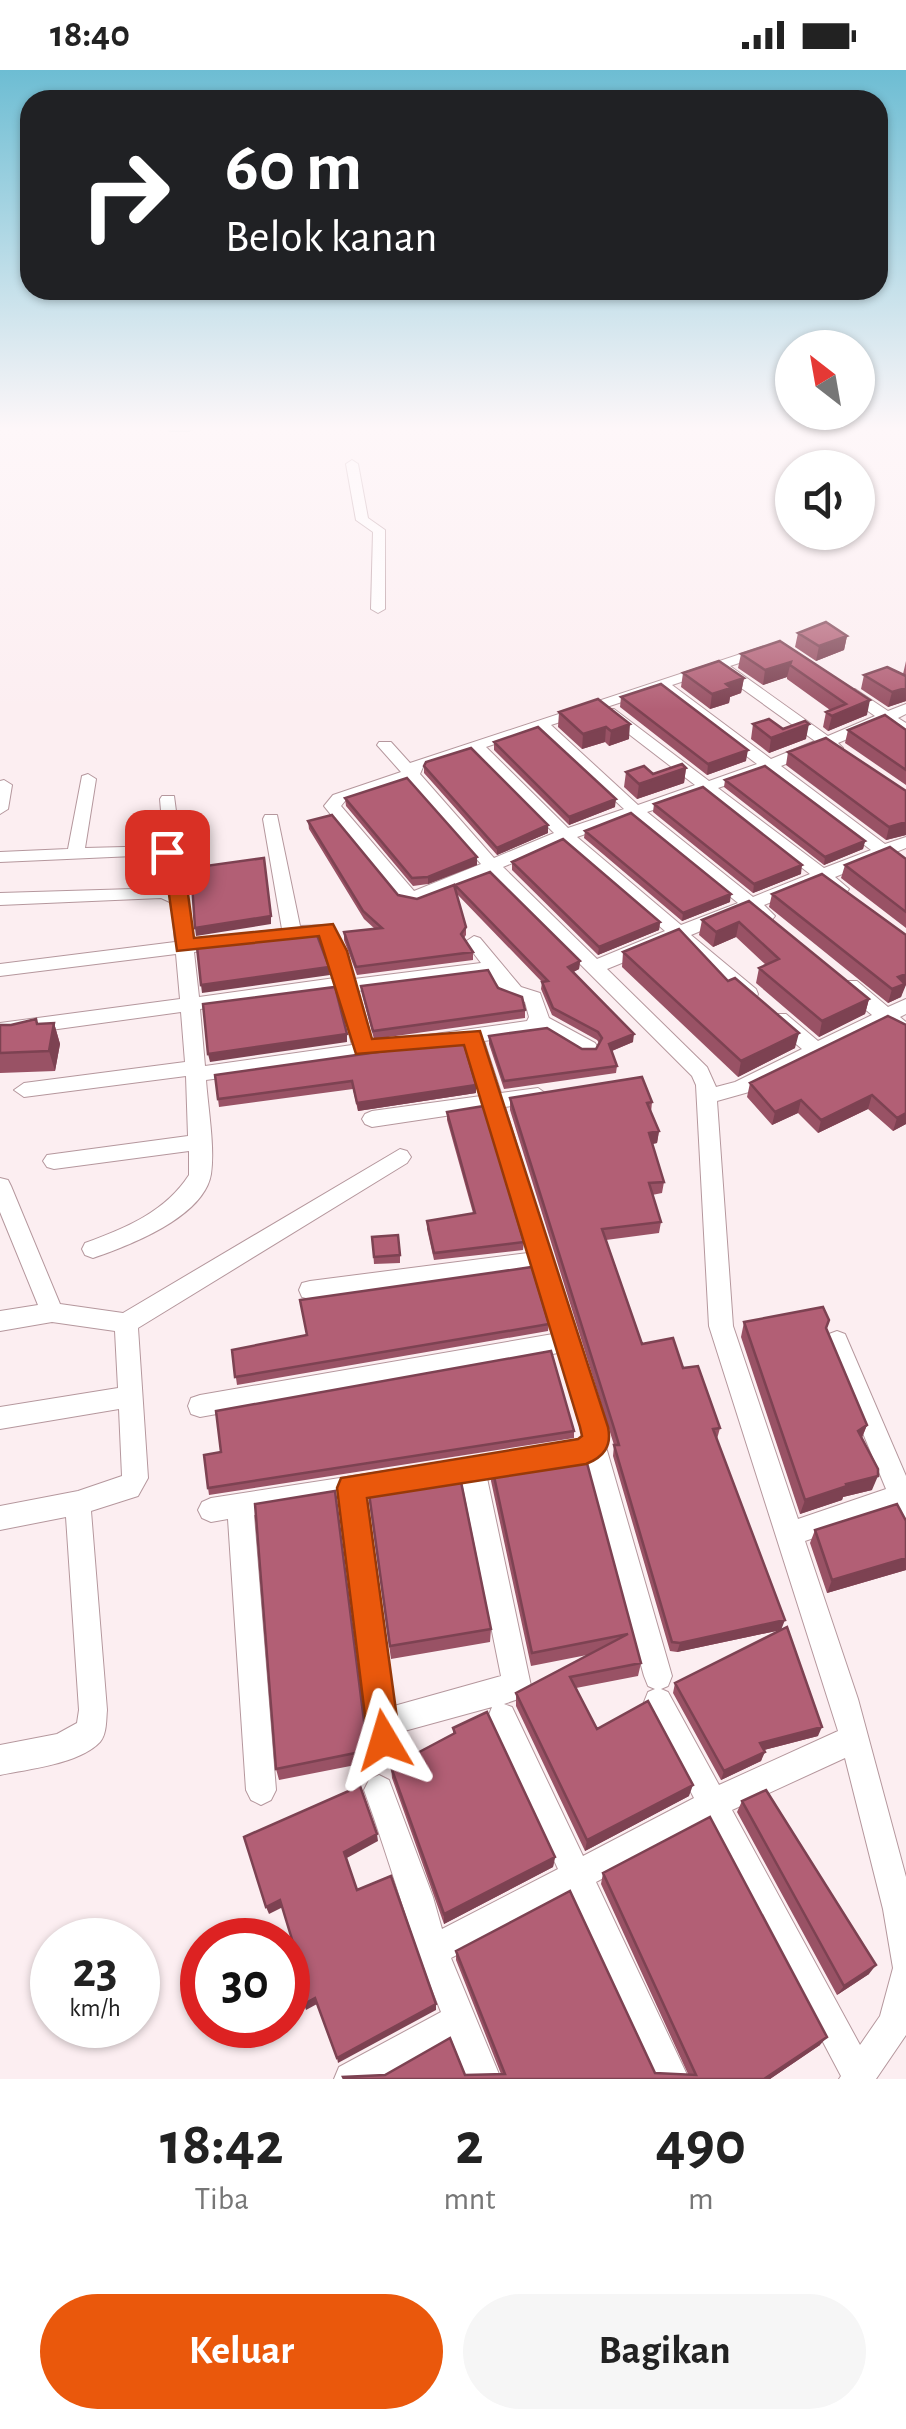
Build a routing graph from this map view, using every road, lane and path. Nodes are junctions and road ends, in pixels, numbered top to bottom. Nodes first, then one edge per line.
1 (371, 524) edge
2 (378, 609) dead end
3 (780, 646) edge
4 (718, 666) junction
5 (661, 684) junction
6 (840, 686) edge
7 (863, 688) edge
8 (600, 704) junction
9 (900, 713) edge
10 (541, 724) junction
11 (906, 730) edge
12 (826, 742) junction
13 (385, 745) dead end
14 (475, 745) junction
15 (842, 754) edge
16 (770, 765) junction
17 (412, 774) junction
18 (88, 779) dead end
19 (4, 785) dead end
20 (704, 787) junction
21 (168, 800) dead end
22 (0, 809) edge
23 (634, 810) junction
24 (271, 819) dead end
25 (564, 835) junction
26 (906, 842) edge
27 (886, 850) junction
28 (76, 854) junction
29 (0, 857) edge
30 (174, 857) junction
31 (906, 862) edge
32 (492, 866) junction
33 (823, 875) junction
34 (176, 895) junction
35 (850, 898) edge
36 (0, 899) edge
37 (751, 904) junction
38 (781, 929) edge
39 (292, 932) junction
40 (676, 933) junction
41 (474, 942) dead end
42 (184, 946) junction
43 (596, 966) junction
44 (495, 967) junction
45 (0, 970) edge
46 (841, 978) edge
47 (347, 984) junction
48 (189, 1004) junction
49 (906, 1006) edge
50 (886, 1016) junction
51 (550, 1025) junction
52 (0, 1030) edge
53 (906, 1032) edge
54 (472, 1036) junction
55 (364, 1048) junction
56 (588, 1048) edge
57 (816, 1050) junction
58 (196, 1071) junction
59 (24, 1090) dead end
60 (554, 1093) edge
61 (707, 1097) junction
62 (496, 1101) junction
63 (372, 1119) dead end
64 (199, 1142) junction
65 (400, 1157) dead end
66 (54, 1161) dead end
67 (0, 1186) edge
68 (10, 1235) edge
69 (93, 1249) dead end
70 (544, 1260) junction
71 (310, 1290) dead end
72 (52, 1312) junction
73 (0, 1321) edge
74 (126, 1324) junction
75 (568, 1341) junction
76 (837, 1341) dead end
77 (130, 1397) junction
78 (200, 1406) dead end
79 (0, 1418) edge
80 (594, 1445) junction
81 (472, 1468) junction
82 (351, 1488) junction
83 (904, 1499) edge
84 (78, 1503) junction
85 (240, 1506) junction
86 (211, 1510) dead end
87 (0, 1518) edge
88 (788, 1535) junction
89 (502, 1718) dead end
90 (852, 1740) junction
91 (0, 1760) edge
92 (260, 1790) dead end
93 (379, 1790) dead end
94 (711, 1805) junction
95 (578, 1874) junction
96 (432, 1951) junction
97 (906, 1962) edge
98 (906, 1976) edge
99 (460, 2020) junction
100 (857, 2077) edge
101 (350, 2079) edge
102 (484, 2079) edge
103 (672, 2079) edge

1 - 2 street
3 - 4 street
4 - 5 street
4 - 12 street
5 - 8 street
5 - 16 street
6 - 9 street
7 - 9 street
8 - 10 street
8 - 20 street
9 - 11 street
9 - 12 street
10 - 14 street
10 - 23 street
12 - 15 street
12 - 16 street
13 - 17 street
14 - 17 street
14 - 25 street
16 - 20 street
16 - 27 street
17 - 32 street
17 - 32 street
18 - 28 street
19 - 22 street
20 - 23 street
20 - 33 street
21 - 30 street
23 - 25 street
23 - 37 street
24 - 39 street
25 - 32 street
25 - 40 street
26 - 27 street
27 - 31 street
27 - 33 street
28 - 29 street
28 - 30 street
30 - 34 street
32 - 43 street
33 - 35 street
33 - 37 street
34 - 36 street
34 - 42 street
37 - 38 street
37 - 40 street
39 - 42 street
39 - 47 street
40 - 43 street
40 - 57 street
41 - 44 street
42 - 45 street
42 - 48 street
43 - 61 street
44 - 47 street
44 - 51 street
46 - 50 street
47 - 48 street
47 - 55 street
48 - 52 street
48 - 58 street
49 - 50 street
50 - 53 street
50 - 57 street
51 - 54 street
51 - 56 street
54 - 55 street
54 - 62 street
55 - 58 street
57 - 61 street
58 - 59 street
58 - 64 street
60 - 62 street
61 - 88 street
62 - 63 street
62 - 70 street
64 - 66 street
64 - 69 street
65 - 74 street
67 - 68 street
68 - 72 street
70 - 71 street
70 - 75 street
72 - 73 street
72 - 74 street
74 - 77 street
75 - 78 street
75 - 80 street
76 - 83 street
77 - 79 street
77 - 84 street
80 - 81 street
80 - 94 street
81 - 82 street
81 - 82 street
82 - 85 street
83 - 88 street
84 - 87 street
84 - 91 street
85 - 86 street
85 - 92 street
88 - 90 street
89 - 95 street
90 - 94 street
90 - 97 street
93 - 96 street
94 - 95 street
94 - 100 street
95 - 96 street
95 - 103 street
96 - 99 street
98 - 100 street
99 - 101 street
99 - 102 street

